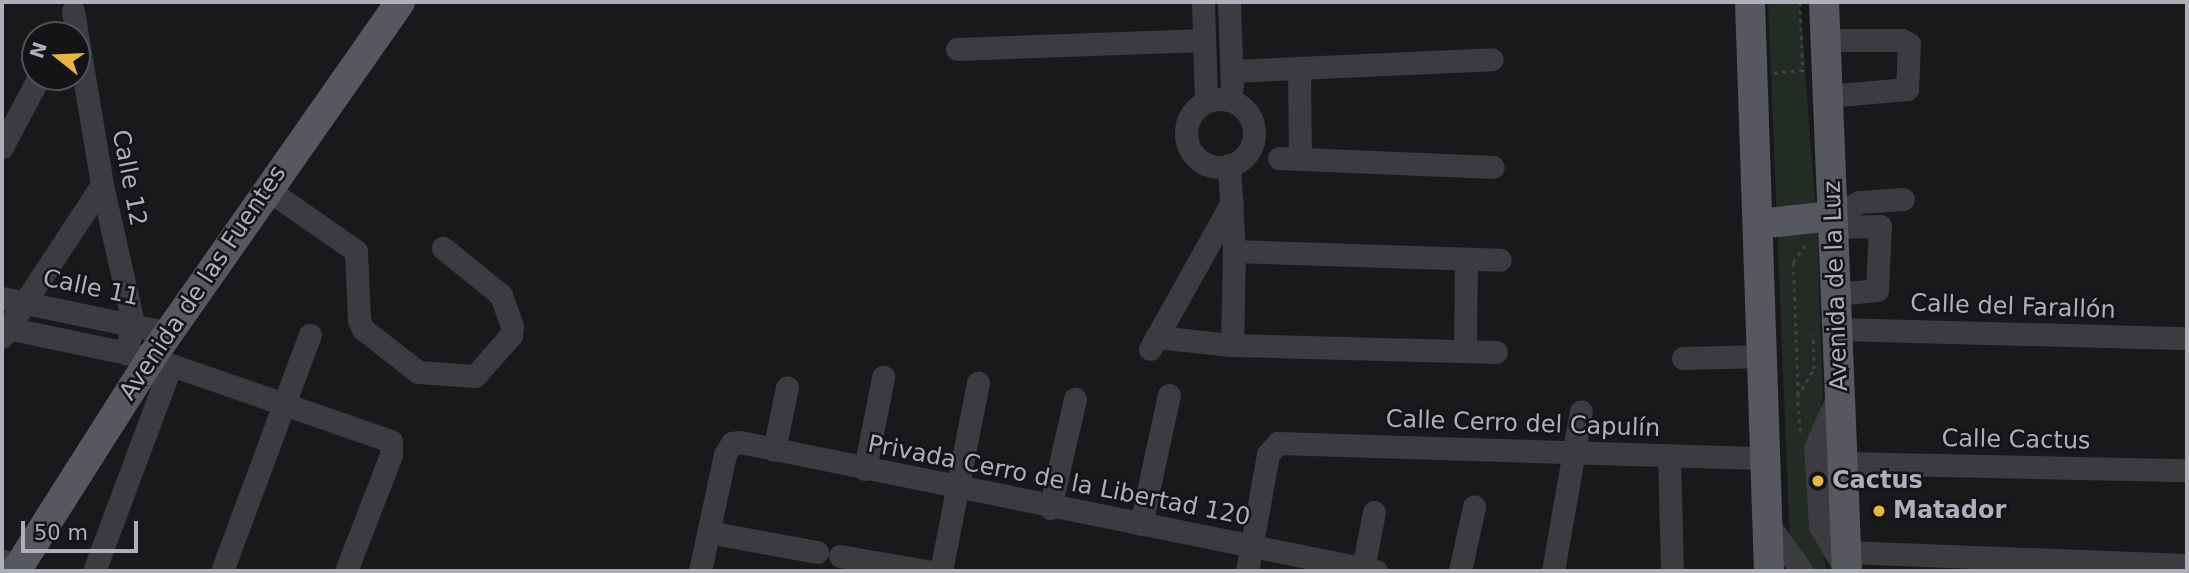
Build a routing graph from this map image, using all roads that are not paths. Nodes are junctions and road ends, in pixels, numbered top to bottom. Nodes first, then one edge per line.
1 (1203, 2) edge
2 (1229, 2) edge
3 (1751, 2) edge
4 (1824, 2) edge
5 (76, 6) edge
6 (391, 7) edge
7 (1204, 40) junction
8 (1825, 40) junction
9 (957, 49) dead end
10 (1492, 59) dead end
11 (1299, 69) junction
12 (1232, 71) junction
13 (1827, 83) junction
14 (31, 91) edge
15 (1231, 100) junction
16 (1206, 101) junction
17 (2, 147) edge
18 (1229, 165) junction
19 (1493, 167) dead end
20 (102, 185) junction
21 (267, 189) junction
22 (1903, 199) dead end
23 (1232, 202) junction
24 (1833, 221) junction
25 (1758, 224) junction
26 (443, 248) dead end
27 (1234, 251) junction
28 (1466, 259) junction
29 (1500, 260) dead end
30 (1836, 294) junction
31 (2, 298) edge
32 (25, 302) junction
33 (133, 323) junction
34 (1825, 329) junction
35 (4, 331) edge
36 (169, 333) junction
37 (310, 335) dead end
38 (2187, 338) edge
39 (1232, 345) junction
40 (1465, 350) junction
41 (1496, 352) dead end
42 (1764, 356) junction
43 (1683, 358) dead end
44 (149, 359) junction
45 (883, 377) dead end
46 (978, 383) dead end
47 (787, 387) dead end
48 (1840, 392) junction
49 (1169, 396) dead end
50 (1075, 399) dead end
51 (284, 403) junction
52 (1581, 411) dead end
53 (774, 450) junction
54 (1577, 451) junction
55 (1669, 456) junction
56 (1766, 458) junction
57 (1844, 463) junction
58 (865, 469) junction
59 (2187, 470) edge
60 (957, 489) junction
61 (1474, 507) dead end
62 (1050, 508) junction
63 (1374, 512) dead end
64 (1141, 524) junction
65 (1768, 524) junction
66 (708, 533) junction
67 (1253, 547) junction
68 (817, 552) dead end
69 (840, 556) dead end
70 (1960, 564) edge
71 (8, 565) edge
72 (1847, 565) edge
73 (2187, 565) edge
74 (1369, 570) edge
75 (94, 571) edge
76 (222, 571) edge
77 (346, 571) edge
78 (700, 571) edge
79 (927, 571) edge
80 (941, 571) edge
81 (1247, 571) edge
82 (1460, 571) edge
83 (1553, 571) edge
84 (1672, 571) edge
85 (1769, 571) edge
86 (1802, 571) edge

1 - 7 street
2 - 12 street
3 - 25 main road
4 - 8 main road, Avenida de la Luz
5 - 20 street, Calle 12
6 - 21 main road, Avenida de las Fuentes
7 - 9 street
7 - 16 street
8 - 13 main road, Avenida de la Luz
8 - 13 street
10 - 11 street
11 - 12 street
11 - 19 street
12 - 15 street
13 - 24 main road, Avenida de la Luz
14 - 17 street
15 - 16 street
15 - 18 street
16 - 18 street
18 - 23 street
20 - 32 street
20 - 33 street, Calle 12
21 - 26 street
21 - 36 main road, Avenida de las Fuentes
22 - 24 street
23 - 27 street
23 - 39 street
24 - 25 main road
24 - 30 main road, Avenida de la Luz
24 - 30 street
25 - 42 main road
27 - 28 street
27 - 39 street
28 - 29 street
28 - 40 street
30 - 34 main road, Avenida de la Luz
31 - 32 street, Calle 11
32 - 33 street, Calle 11
32 - 35 street
33 - 36 street, Calle 11
33 - 44 street, Calle 12
34 - 38 street, Calle del Farallón
34 - 48 main road, Avenida de la Luz
35 - 44 street
36 - 44 main road, Avenida de las Fuentes
37 - 51 street
39 - 40 street
40 - 41 street
42 - 43 street
42 - 56 main road
44 - 51 street
44 - 71 main road, Avenida de las Fuentes
44 - 75 street, Calle 12
45 - 58 street
46 - 60 street
47 - 53 street
48 - 57 main road, Avenida de la Luz
48 - 72 street
49 - 64 street
50 - 62 street
51 - 76 street
51 - 77 street
52 - 54 street
53 - 58 street, Privada Cerro de la Libertad 120
53 - 66 street, Privada Cerro de la Libertad 120
54 - 55 street, Calle Cerro del Capulín
54 - 67 street, Calle Cerro del Capulín
54 - 83 street
55 - 56 street, Calle Cerro del Capulín
55 - 84 street
56 - 65 main road
57 - 59 street, Calle Cactus
57 - 72 main road, Avenida de la Luz
58 - 60 street, Privada Cerro de la Libertad 120
60 - 62 street, Privada Cerro de la Libertad 120
60 - 80 street
61 - 82 street
62 - 64 street, Privada Cerro de la Libertad 120
63 - 74 street
64 - 67 street, Privada Cerro de la Libertad 120
65 - 85 main road
65 - 86 street
66 - 68 street
66 - 78 street
67 - 74 street, Privada Cerro de la Libertad 120
67 - 81 street
69 - 79 street
70 - 72 street
70 - 73 street

